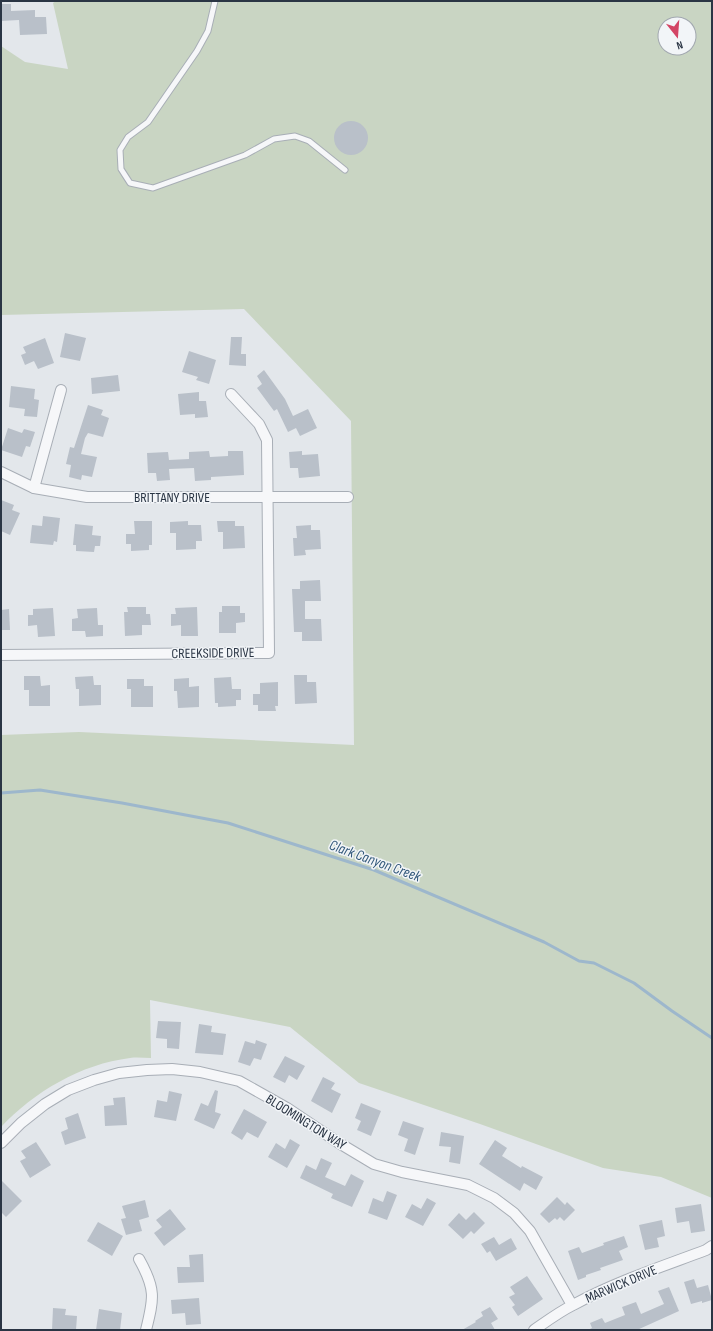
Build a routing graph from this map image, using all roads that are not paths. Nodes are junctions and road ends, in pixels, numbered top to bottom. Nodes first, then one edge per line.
1 (215, 1) edge
2 (345, 170) dead end
3 (61, 390) dead end
4 (231, 394) dead end
5 (1, 472) edge
6 (34, 488) junction
7 (268, 497) junction
8 (348, 497) dead end
9 (1, 655) edge
10 (1, 1143) edge
11 (712, 1246) edge
12 (139, 1259) dead end
13 (572, 1305) junction
14 (146, 1330) edge
15 (534, 1330) edge

1 - 2 lane
3 - 6 street
4 - 7 street
5 - 6 street, BRITTANY DRIVE
6 - 7 street, BRITTANY DRIVE
7 - 8 street, BRITTANY DRIVE
7 - 9 street, CREEKSIDE DRIVE
10 - 13 street, BLOOMINGTON WAY
11 - 13 street, MARWICK DRIVE
12 - 14 street
13 - 15 street, MARWICK DRIVE

